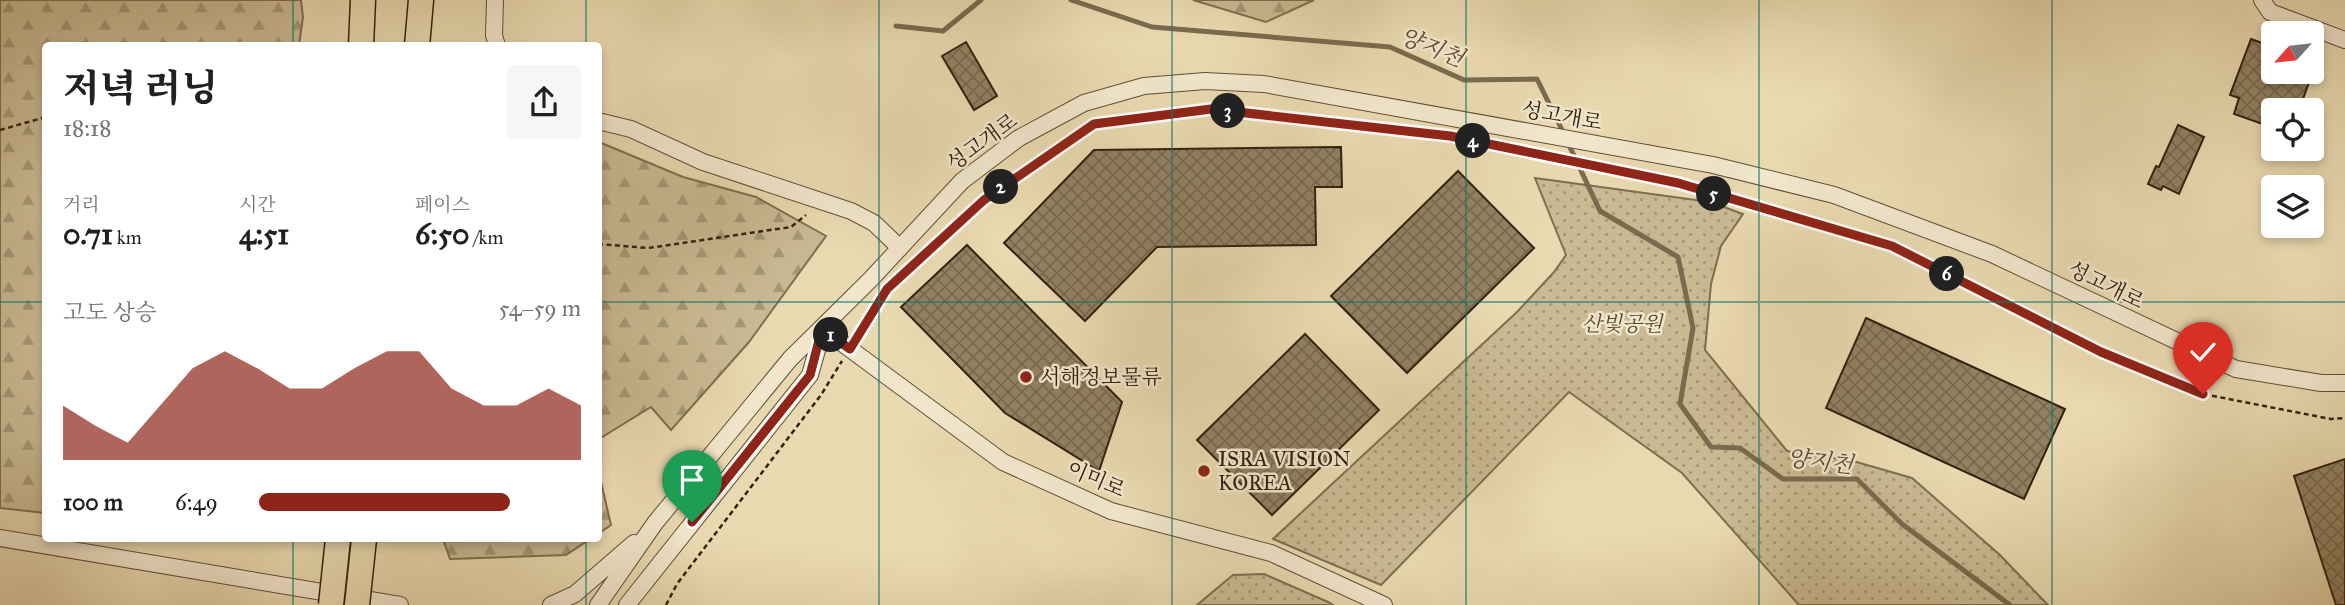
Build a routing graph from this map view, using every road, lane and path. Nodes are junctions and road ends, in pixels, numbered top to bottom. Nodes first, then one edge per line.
1 (363, 0) edge
2 (421, 0) edge
3 (495, 0) edge
4 (2262, 0) edge
5 (2345, 40) edge
6 (361, 42) edge
7 (417, 42) edge
8 (496, 42) edge
9 (42, 118) edge
10 (602, 122) edge
11 (0, 130) edge
12 (824, 203) junction
13 (602, 244) edge
14 (900, 248) junction
15 (822, 329) junction
16 (850, 349) junction
17 (2345, 383) edge
18 (2345, 418) edge
19 (654, 525) junction
20 (0, 538) edge
21 (338, 542) edge
22 (364, 542) edge
23 (331, 605) edge
24 (357, 605) edge
25 (400, 605) edge
26 (551, 605) edge
27 (598, 605) edge
28 (628, 605) edge
29 (666, 605) edge
30 (1384, 605) edge

1 - 6 highway
2 - 7 highway
3 - 8 street
4 - 5 street
9 - 11 path
10 - 12 street
12 - 13 path
12 - 14 street
14 - 15 street, 성고개로
14 - 17 street, 성고개로
15 - 16 street, 이미로
15 - 19 street, 성고개로
15 - 28 street, 성고개로
16 - 18 path
16 - 29 path
16 - 30 street, 이미로
19 - 26 street
19 - 27 street, 성고개로
20 - 25 street
21 - 23 highway, bridge
22 - 24 highway, bridge

